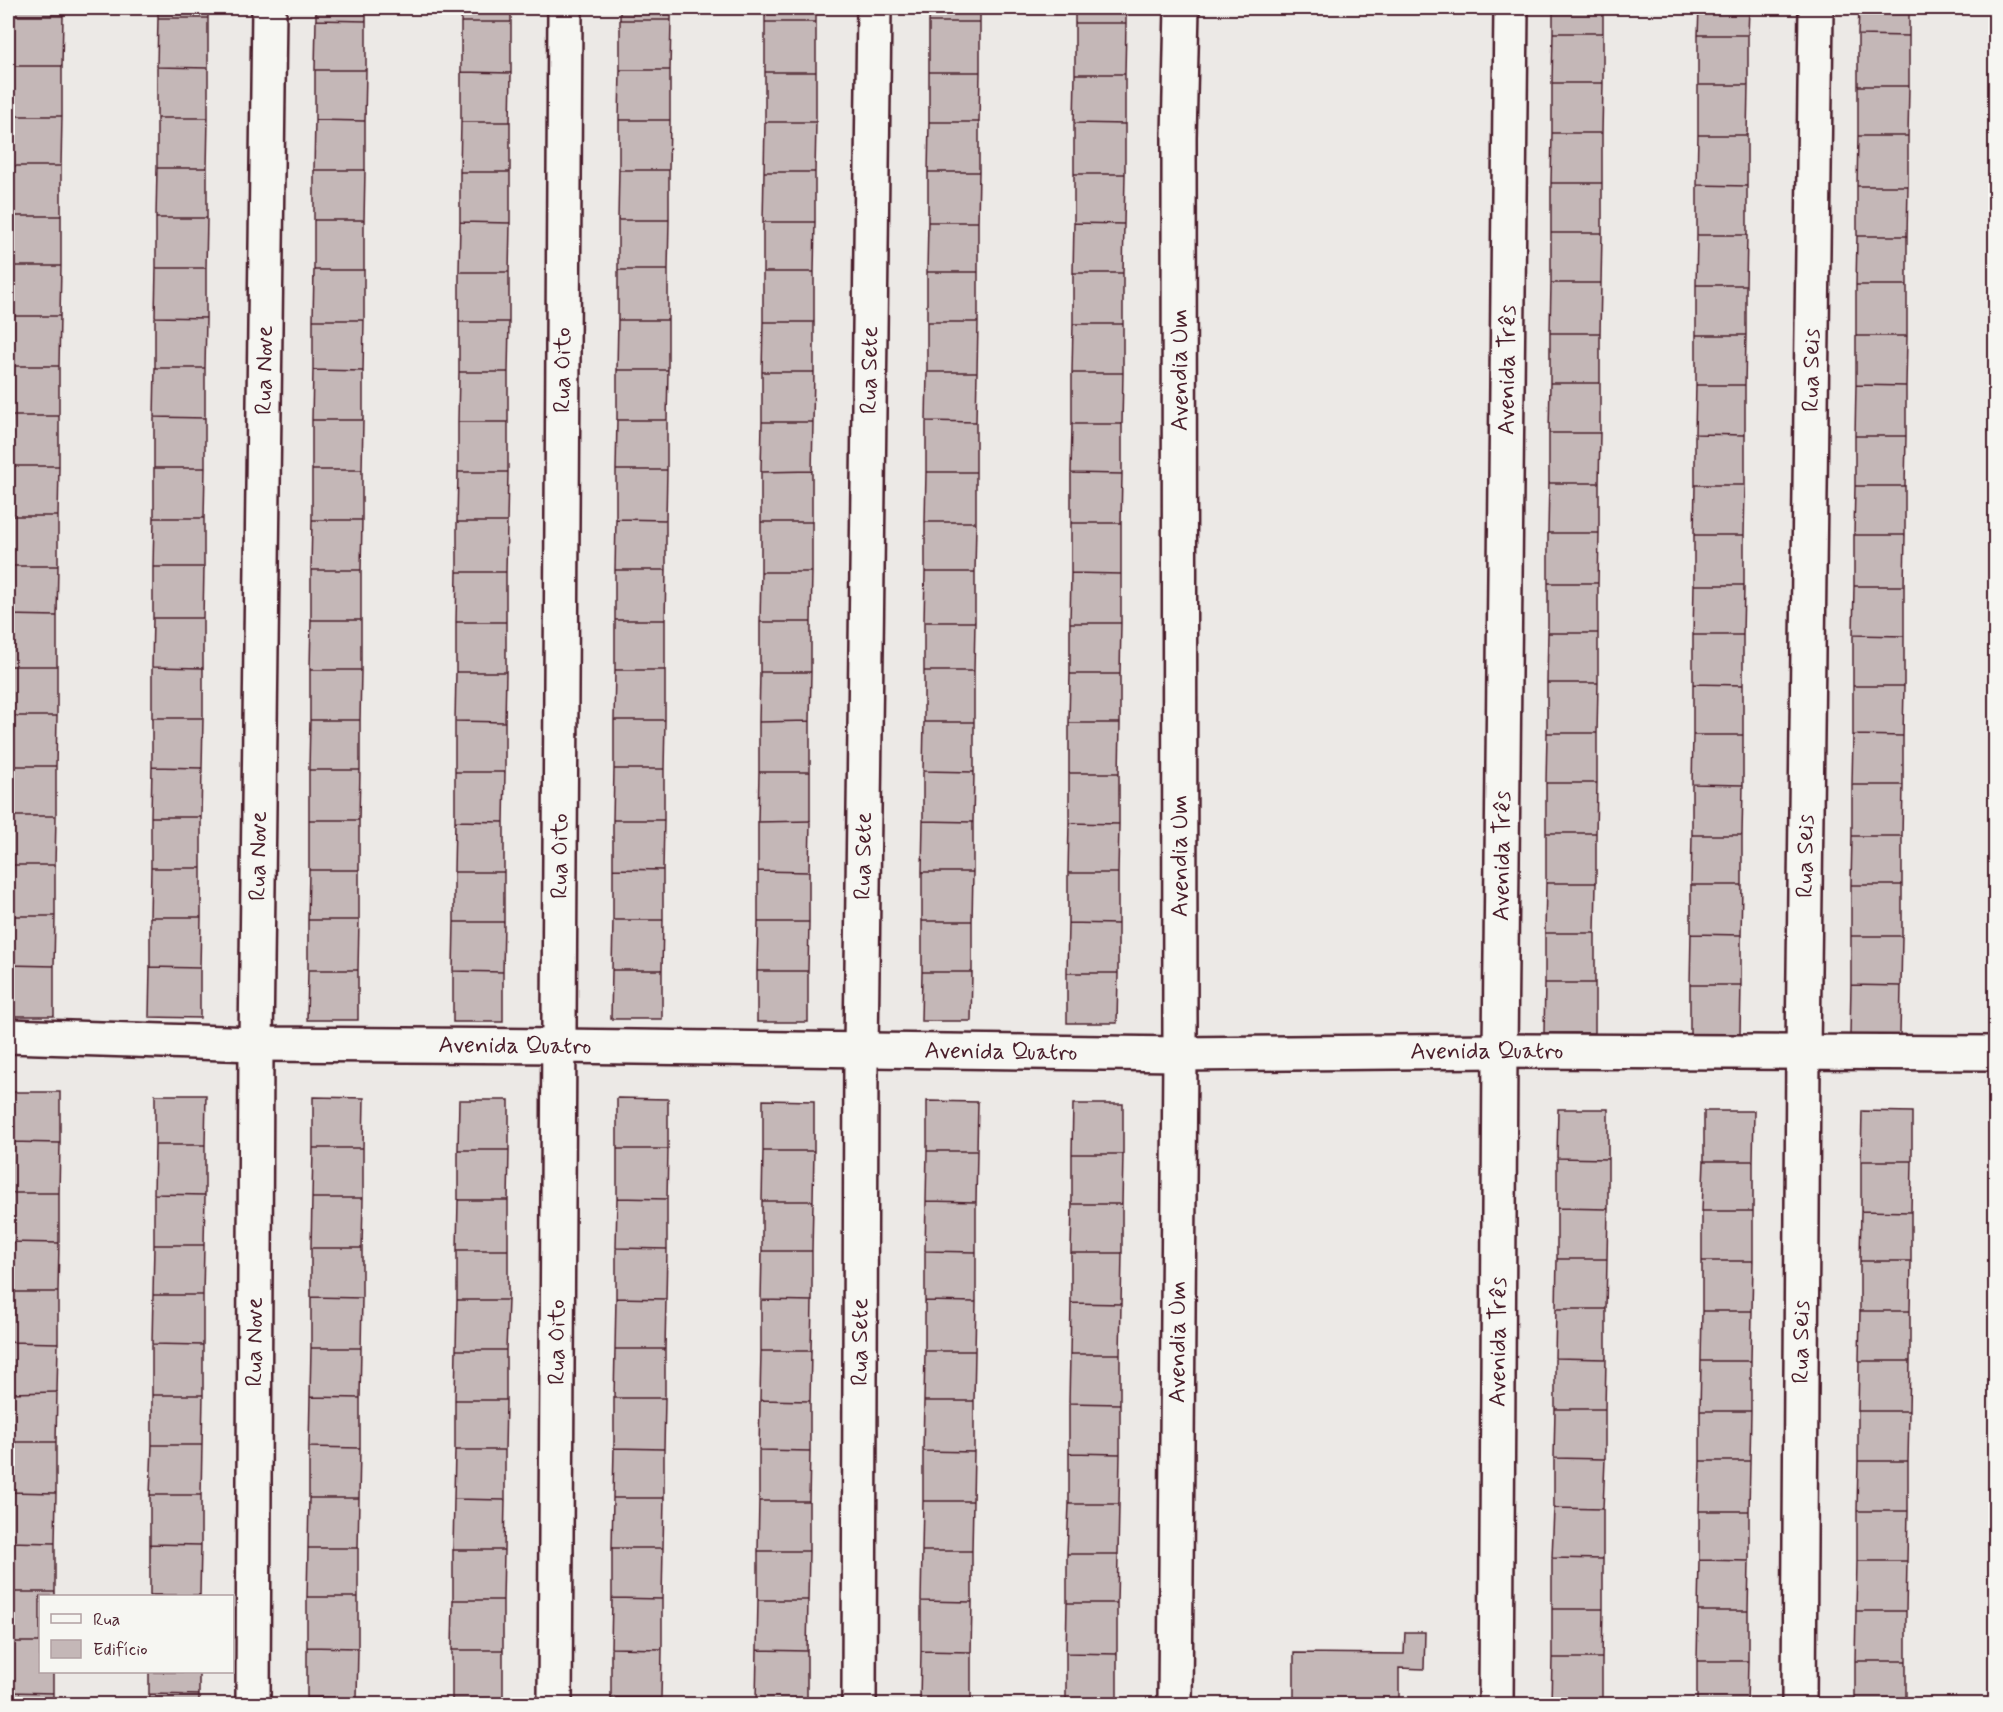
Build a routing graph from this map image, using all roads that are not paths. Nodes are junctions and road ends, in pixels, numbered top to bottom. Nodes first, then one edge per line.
1 (269, 8) edge
2 (565, 8) edge
3 (874, 8) edge
4 (1182, 8) edge
5 (1511, 8) edge
6 (1816, 8) edge
7 (8, 1036) edge
8 (256, 1044) junction
9 (558, 1046) junction
10 (861, 1050) junction
11 (1500, 1051) junction
12 (1803, 1052) junction
13 (1995, 1053) edge
14 (1180, 1054) junction
15 (253, 1704) edge
16 (555, 1704) edge
17 (859, 1704) edge
18 (1175, 1704) edge
19 (1496, 1704) edge
20 (1799, 1704) edge

1 - 8 street, Rua Nove
2 - 9 street, Rua Oito
3 - 10 street, Rua Sete
4 - 14 street, Avendia Um
5 - 11 street, Avenida Três
6 - 12 street, Rua Seis
7 - 8 street, Avenida Quatro
8 - 9 street, Avenida Quatro
8 - 15 street, Rua Nove
9 - 10 street, Avenida Quatro
9 - 16 street, Rua Oito
10 - 14 street, Avenida Quatro
10 - 17 street, Rua Sete
11 - 12 street, Avenida Quatro
11 - 14 street, Avenida Quatro
11 - 19 street, Avenida Três
12 - 13 street, Avenida Quatro
12 - 20 street, Rua Seis
14 - 18 street, Avendia Um

